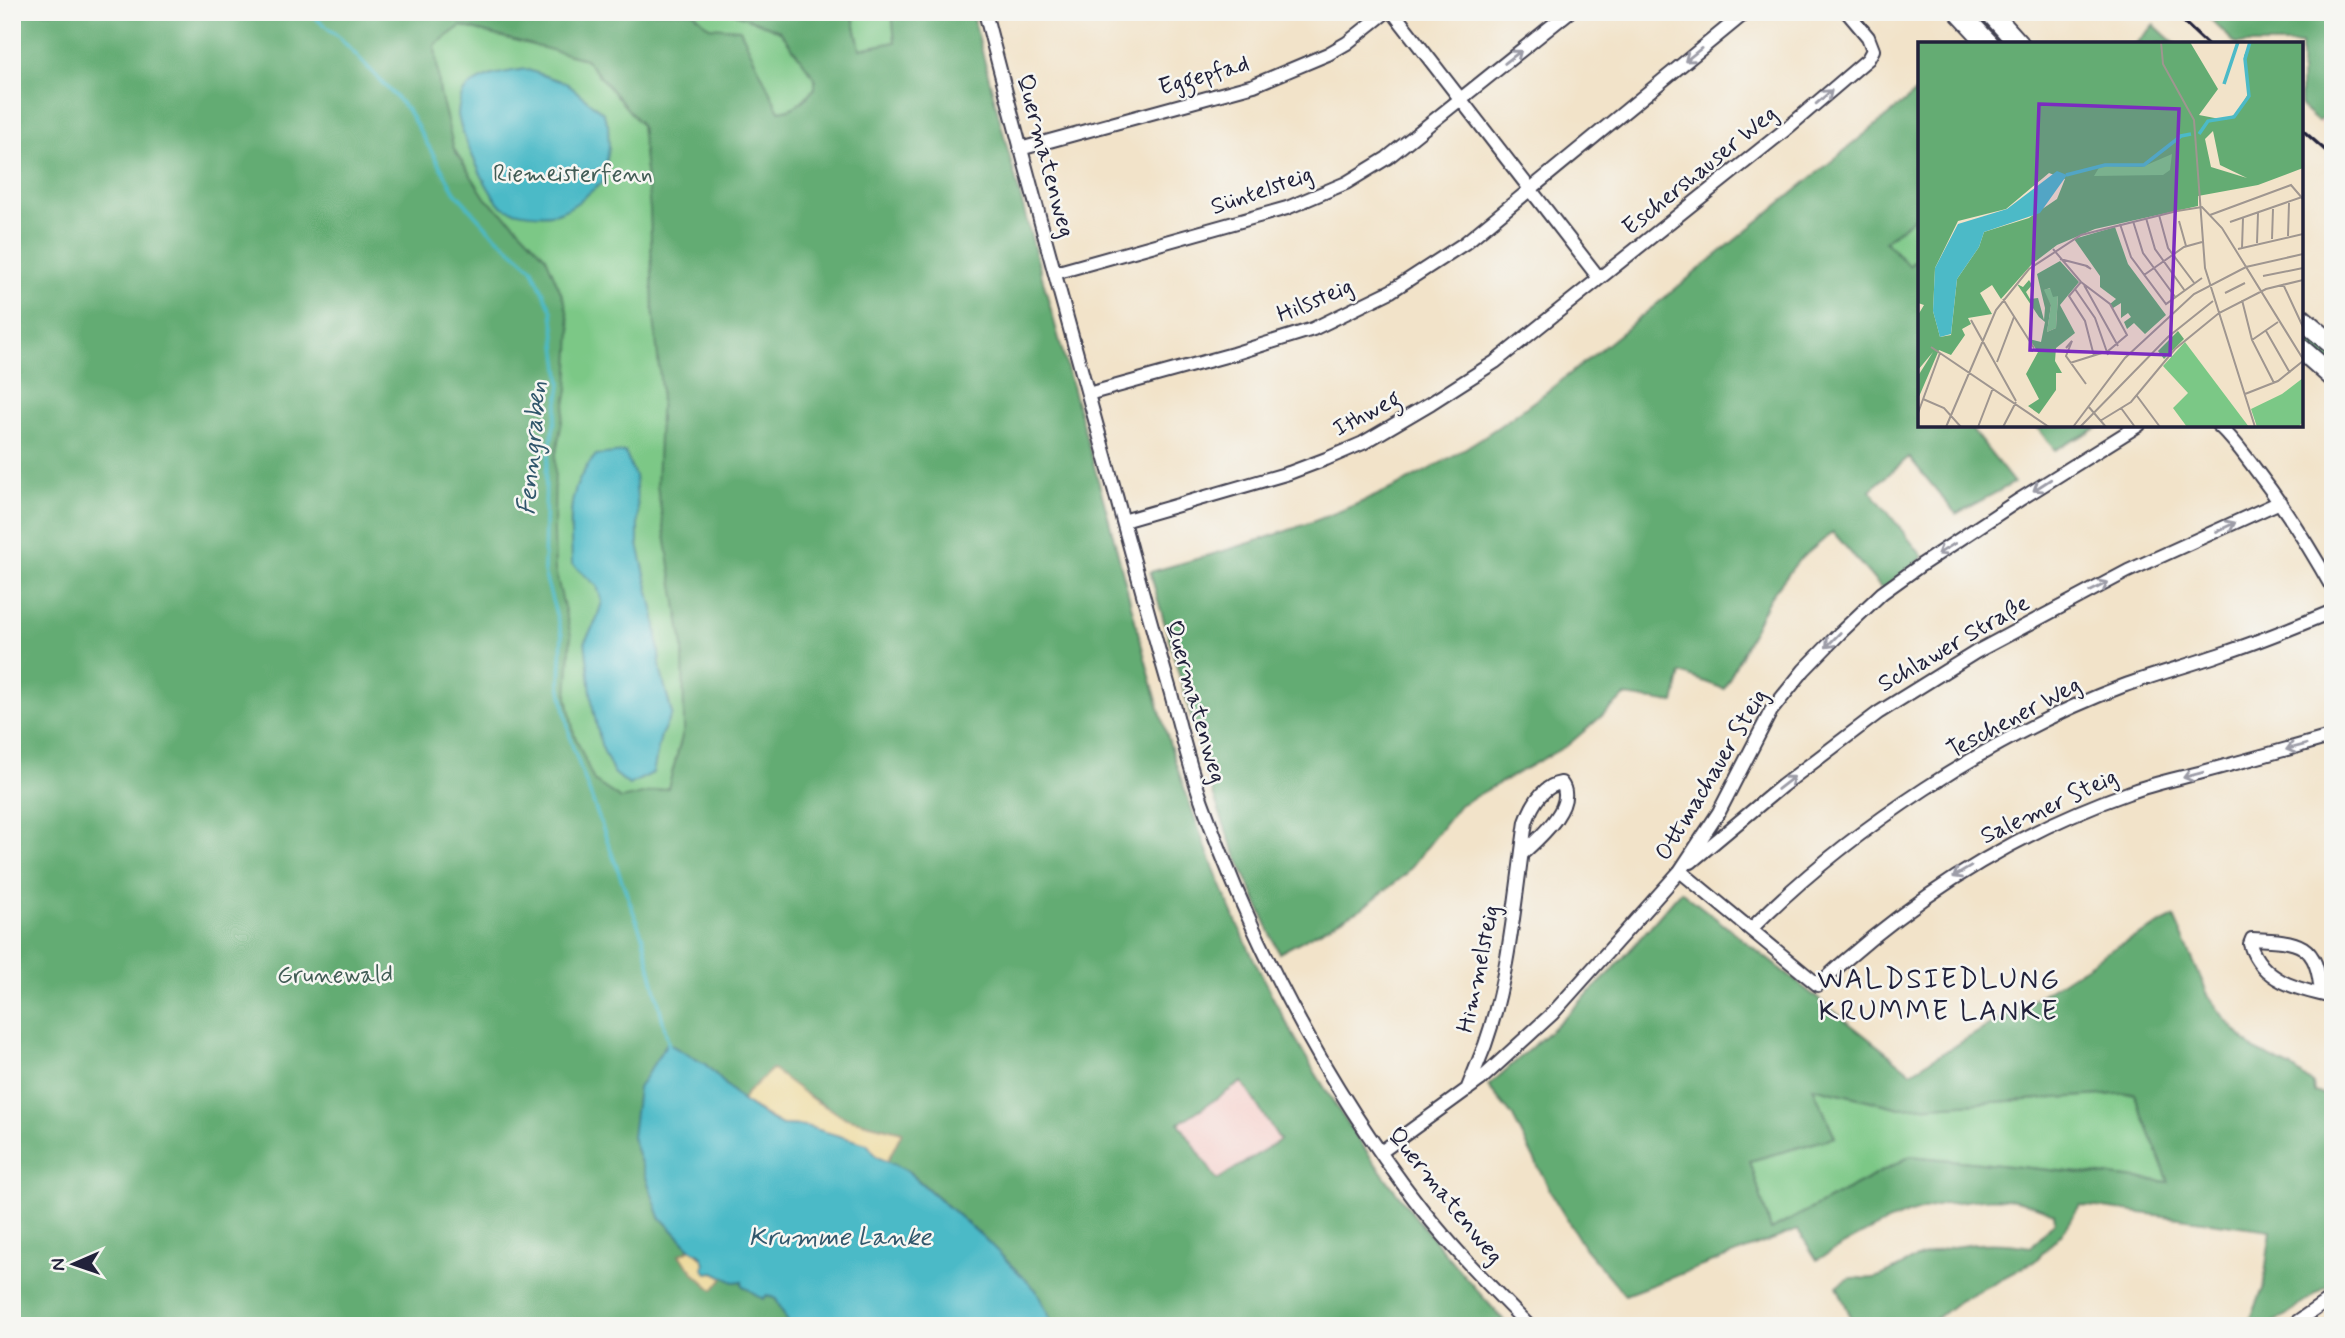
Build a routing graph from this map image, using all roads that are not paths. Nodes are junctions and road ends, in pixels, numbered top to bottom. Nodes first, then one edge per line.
1 (985, 12) edge
2 (1386, 12) edge
3 (1393, 12) edge
4 (1569, 12) edge
5 (1746, 12) edge
6 (1847, 12) edge
7 (1959, 12) edge
8 (1990, 12) edge
9 (1987, 42) edge
10 (2017, 42) edge
11 (1460, 100) junction
12 (1020, 149) junction
13 (1529, 189) junction
14 (1055, 273) junction
15 (1599, 278) junction
16 (2303, 320) edge
17 (2333, 345) edge
18 (2303, 351) edge
19 (2333, 377) edge
20 (1088, 394) junction
21 (2136, 427) edge
22 (2220, 427) edge
23 (2280, 502) junction
24 (1123, 521) junction
25 (2333, 589) edge
26 (2333, 611) edge
27 (2333, 736) edge
28 (1523, 853) junction
29 (1681, 871) junction
30 (1752, 929) junction
31 (2327, 996) edge
32 (1466, 1090) junction
33 (1381, 1152) junction
34 (2327, 1301) dead end
35 (1528, 1326) edge
36 (2291, 1326) edge

1 - 12 street, Quermatenweg
2 - 12 street, Eggepfad
3 - 11 street
11 -> 4 street
5 -> 13 street
15 -> 6 street, Eschershauser Weg
7 - 9 main road
8 - 10 main road
11 - 13 street
11 - 14 street, Süntelsteig
12 - 14 street, Quermatenweg
13 - 15 street
13 - 20 street, Hilssteig
14 - 20 street, Quermatenweg
15 - 24 street, Ithweg
16 - 17 main road
18 - 19 main road
20 - 24 street, Quermatenweg
21 -> 29 street, Ottmachauer Steig
22 - 23 street
23 - 25 street
29 -> 23 street, Schlawer Straße
24 - 33 street, Quermatenweg
26 - 30 street, Teschener Weg
27 -> 30 street, Salemer Steig
28 - 28 street, Himmelsteig
28 - 32 street, Himmelsteig
29 - 30 street
29 - 32 street, Ottmachauer Steig
31 - 31 street
32 - 33 street, Ottmachauer Steig
33 - 35 street, Quermatenweg
34 - 36 street

